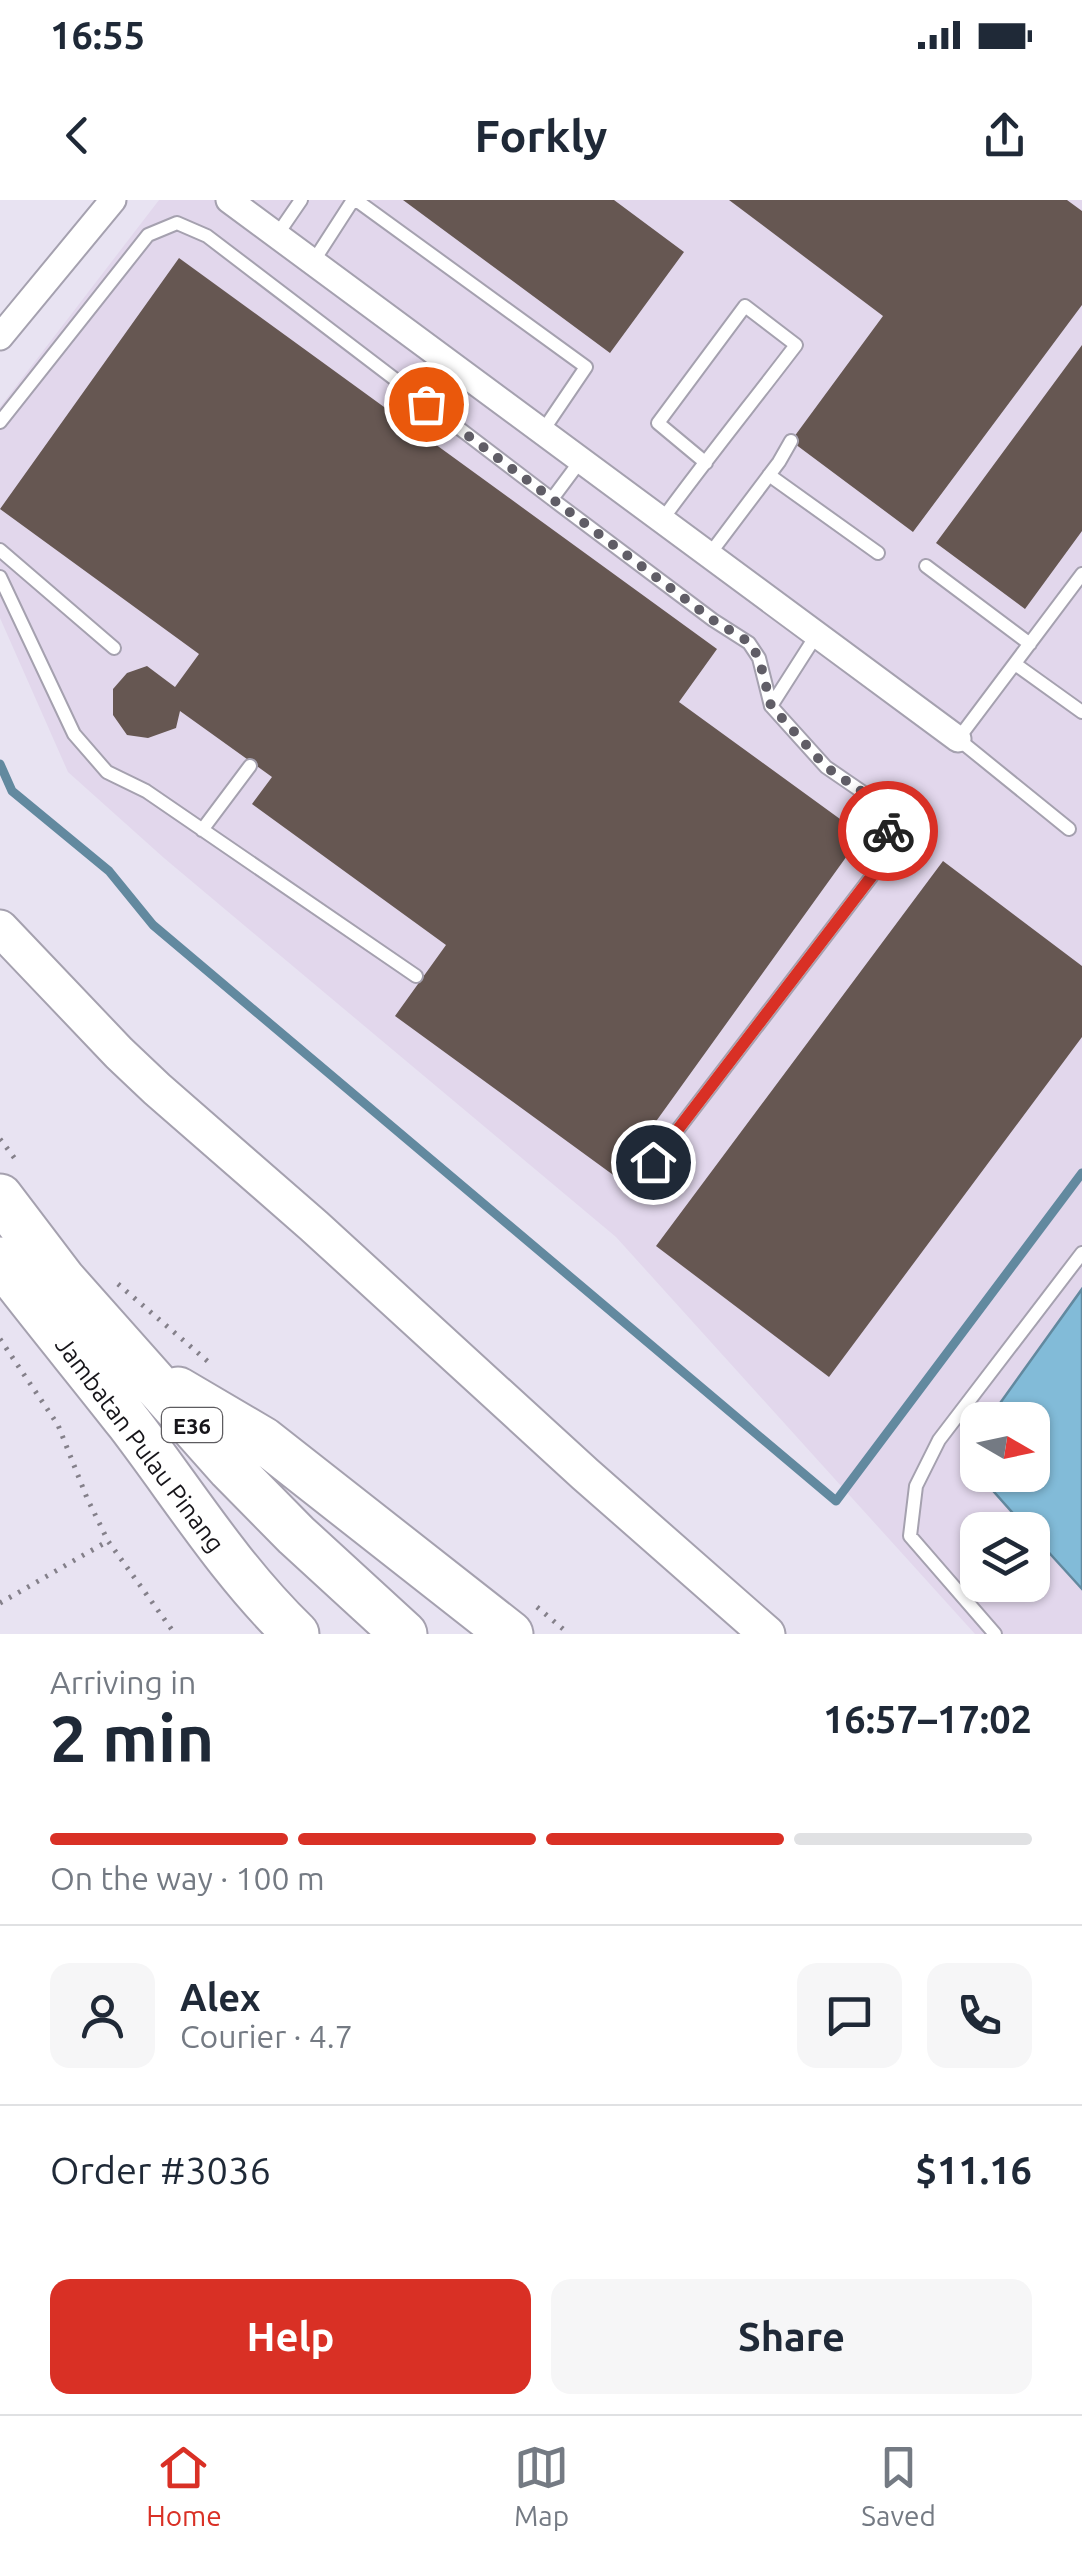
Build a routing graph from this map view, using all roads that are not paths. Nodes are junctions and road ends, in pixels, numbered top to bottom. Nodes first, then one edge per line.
1 (112, 200) edge
2 (230, 200) edge
3 (301, 200) edge
4 (355, 200) edge
5 (277, 235) junction
6 (313, 262) junction
7 (0, 337) edge
8 (0, 422) edge
9 (542, 432) junction
10 (791, 440) dead end
11 (581, 460) junction
12 (706, 463) junction
13 (769, 475) junction
14 (552, 499) junction
15 (662, 520) junction
16 (0, 550) edge
17 (878, 553) dead end
18 (709, 554) junction
19 (926, 566) dead end
20 (1082, 574) edge
21 (0, 577) edge
22 (816, 634) junction
23 (1030, 644) junction
24 (114, 648) dead end
25 (1015, 664) junction
26 (771, 706) junction
27 (1082, 712) edge
28 (958, 739) junction
29 (250, 766) dead end
30 (1069, 829) dead end
31 (202, 830) junction
32 (0, 928) edge
33 (416, 976) dead end
34 (653, 1162) dead end
35 (0, 1197) edge
36 (1082, 1253) edge
37 (0, 1260) edge
38 (142, 1368) junction
39 (291, 1630) edge
40 (404, 1634) edge
41 (510, 1634) edge
42 (768, 1634) edge
43 (995, 1634) edge

1 - 7 street
2 - 5 street
3 - 5 lane
4 - 6 lane
4 - 9 lane
5 - 6 street
6 - 9 street
8 - 14 lane
9 - 11 street
10 - 13 lane
11 - 14 lane
11 - 15 street
12 - 12 lane
12 - 15 lane
13 - 17 lane
13 - 18 lane
14 - 26 lane
15 - 18 street
16 - 24 lane
18 - 22 street
19 - 23 lane
20 - 23 lane
21 - 31 lane
22 - 26 lane
22 - 28 street
23 - 25 lane
25 - 27 lane
25 - 28 lane
26 - 34 lane
28 - 30 lane
29 - 31 lane
31 - 33 lane
32 - 42 street
35 - 38 highway, Jambatan Pulau Pinang / E36
36 - 43 lane
37 - 39 highway, Jambatan Pulau Pinang / E36
38 - 40 highway, Jambatan Pulau Pinang / E36
38 - 41 highway

